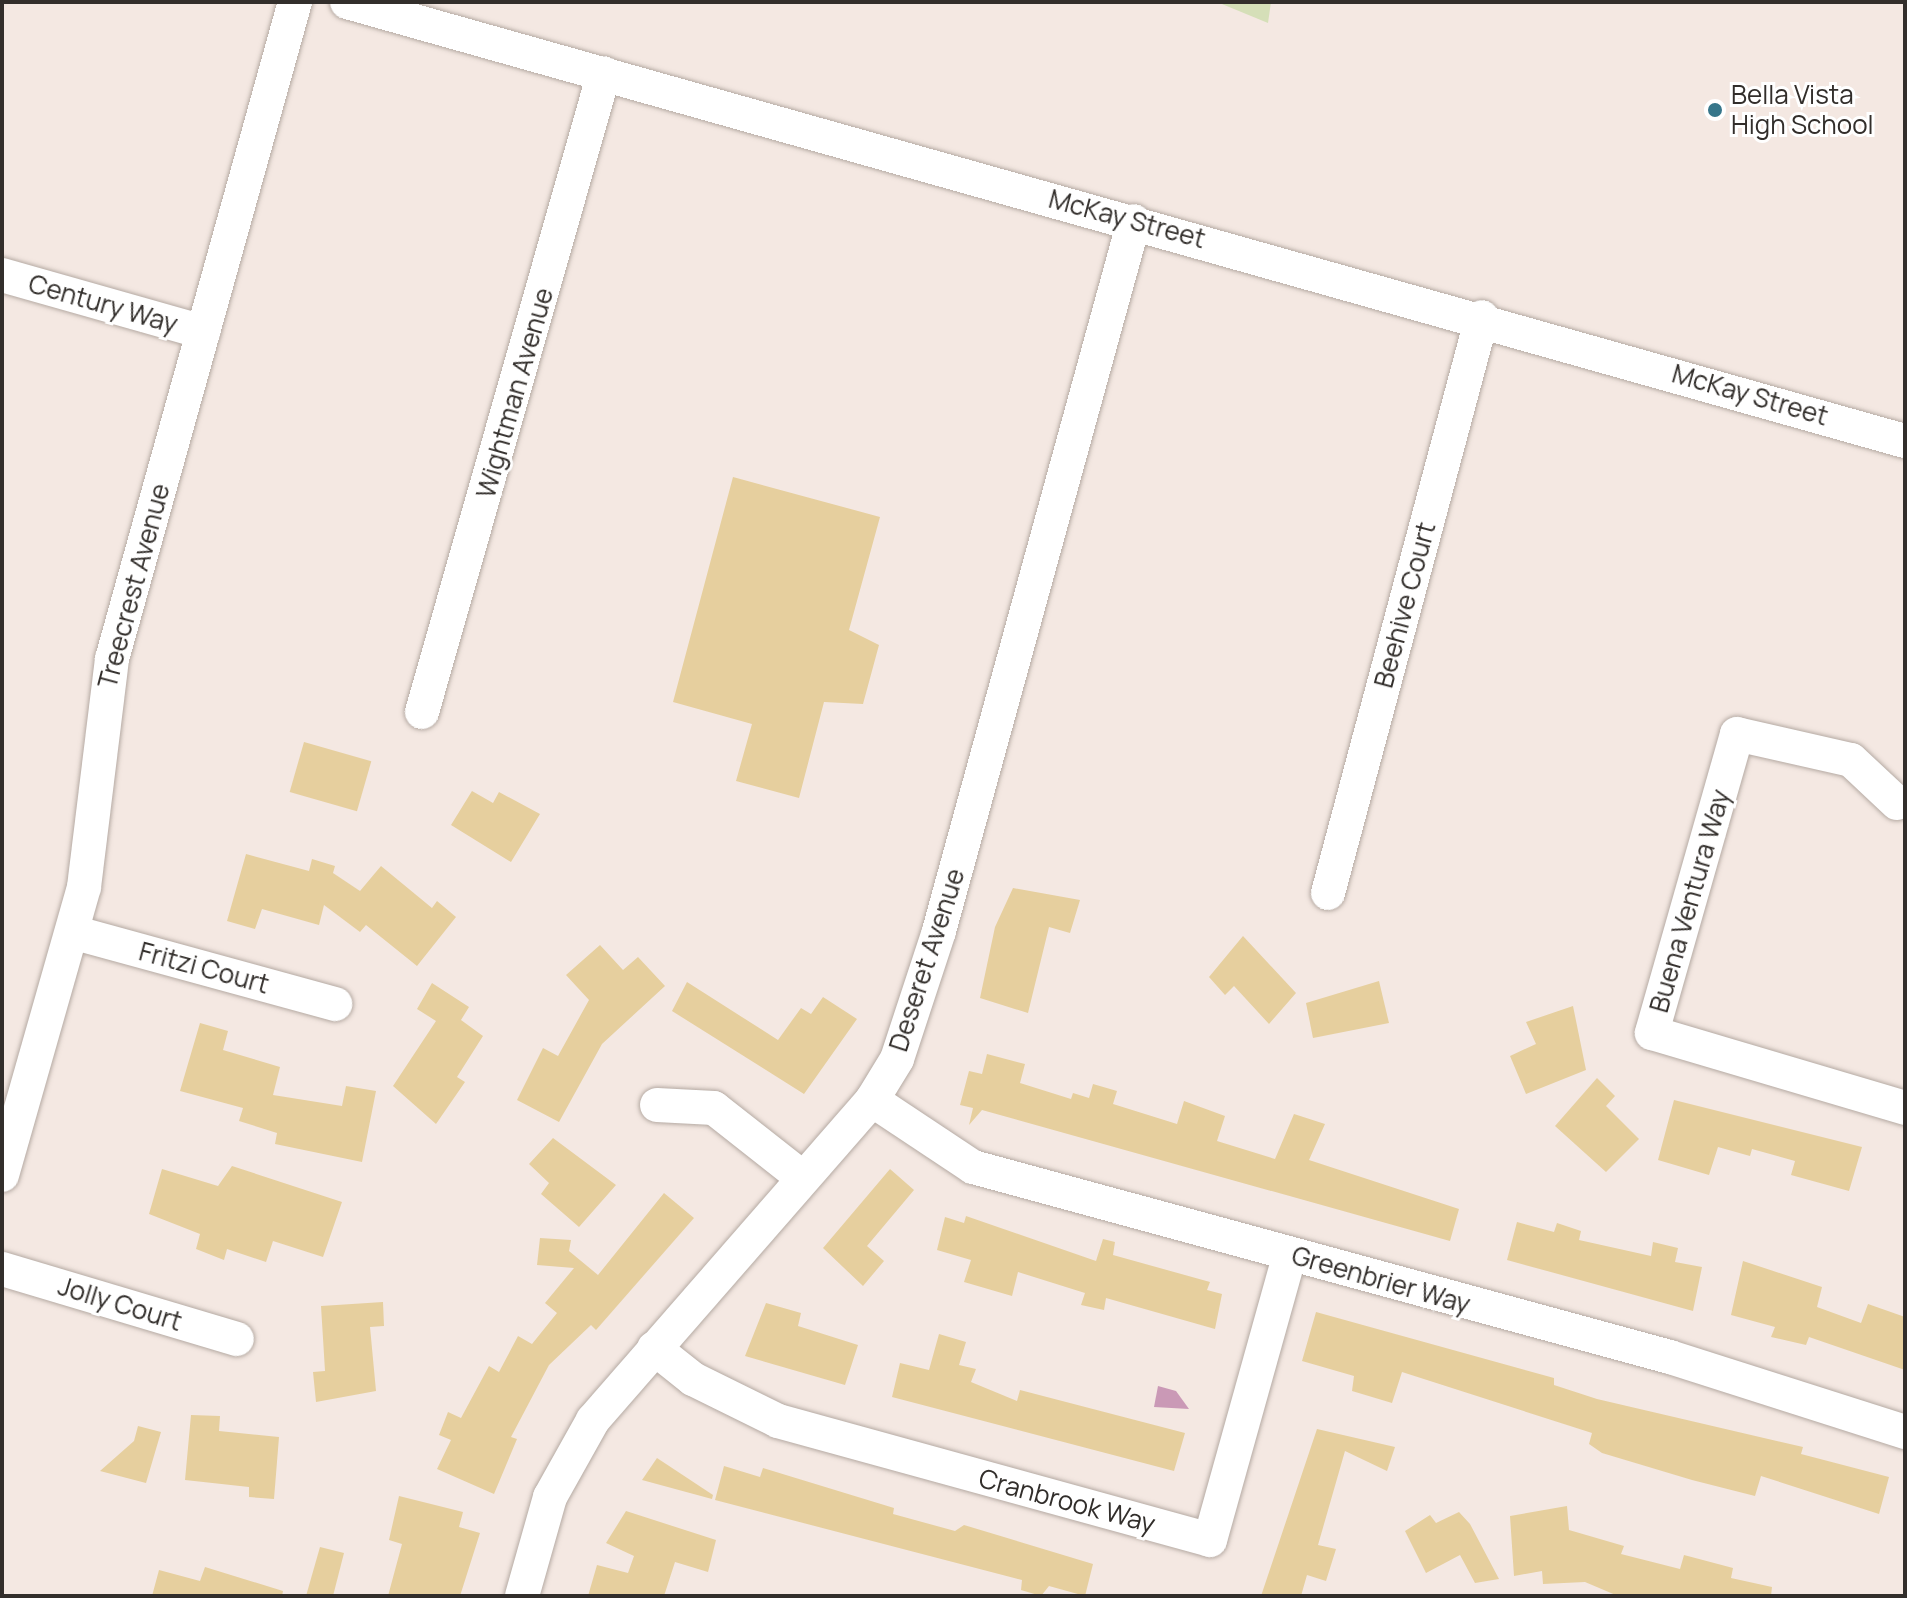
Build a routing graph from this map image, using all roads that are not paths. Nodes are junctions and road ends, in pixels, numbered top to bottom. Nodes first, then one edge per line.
1 (295, 2) edge
2 (347, 2) edge
3 (604, 73) junction
4 (1134, 221) junction
5 (2, 275) edge
6 (1482, 317) junction
7 (203, 332) junction
8 (1905, 441) edge
9 (422, 712) dead end
10 (1897, 803) dead end
11 (1328, 893) dead end
12 (72, 932) junction
13 (335, 1004) dead end
14 (872, 1100) junction
15 (657, 1105) dead end
16 (1905, 1108) edge
17 (2, 1175) edge
18 (803, 1178) junction
19 (1290, 1254) junction
20 (2, 1269) edge
21 (237, 1339) dead end
22 (654, 1348) junction
23 (1905, 1432) edge
24 (522, 1596) edge

1 - 7 street, Treecrest Avenue
2 - 3 street, McKay Street
3 - 4 street, McKay Street
3 - 9 street, Wightman Avenue
4 - 6 street, McKay Street
4 - 14 street, Deseret Avenue
5 - 7 street, Century Way
6 - 8 street, McKay Street
6 - 11 street, Beehive Court
7 - 12 street, Treecrest Avenue
10 - 16 street, Buena Ventura Way
12 - 13 street, Fritzi Court
12 - 17 street, Treecrest Avenue
14 - 18 street, Deseret Avenue
14 - 19 street, Greenbrier Way
15 - 18 street
18 - 22 street, Deseret Avenue
19 - 22 street, Cranbrook Way
19 - 23 street, Greenbrier Way
20 - 21 street, Jolly Court
22 - 24 street, Deseret Avenue

